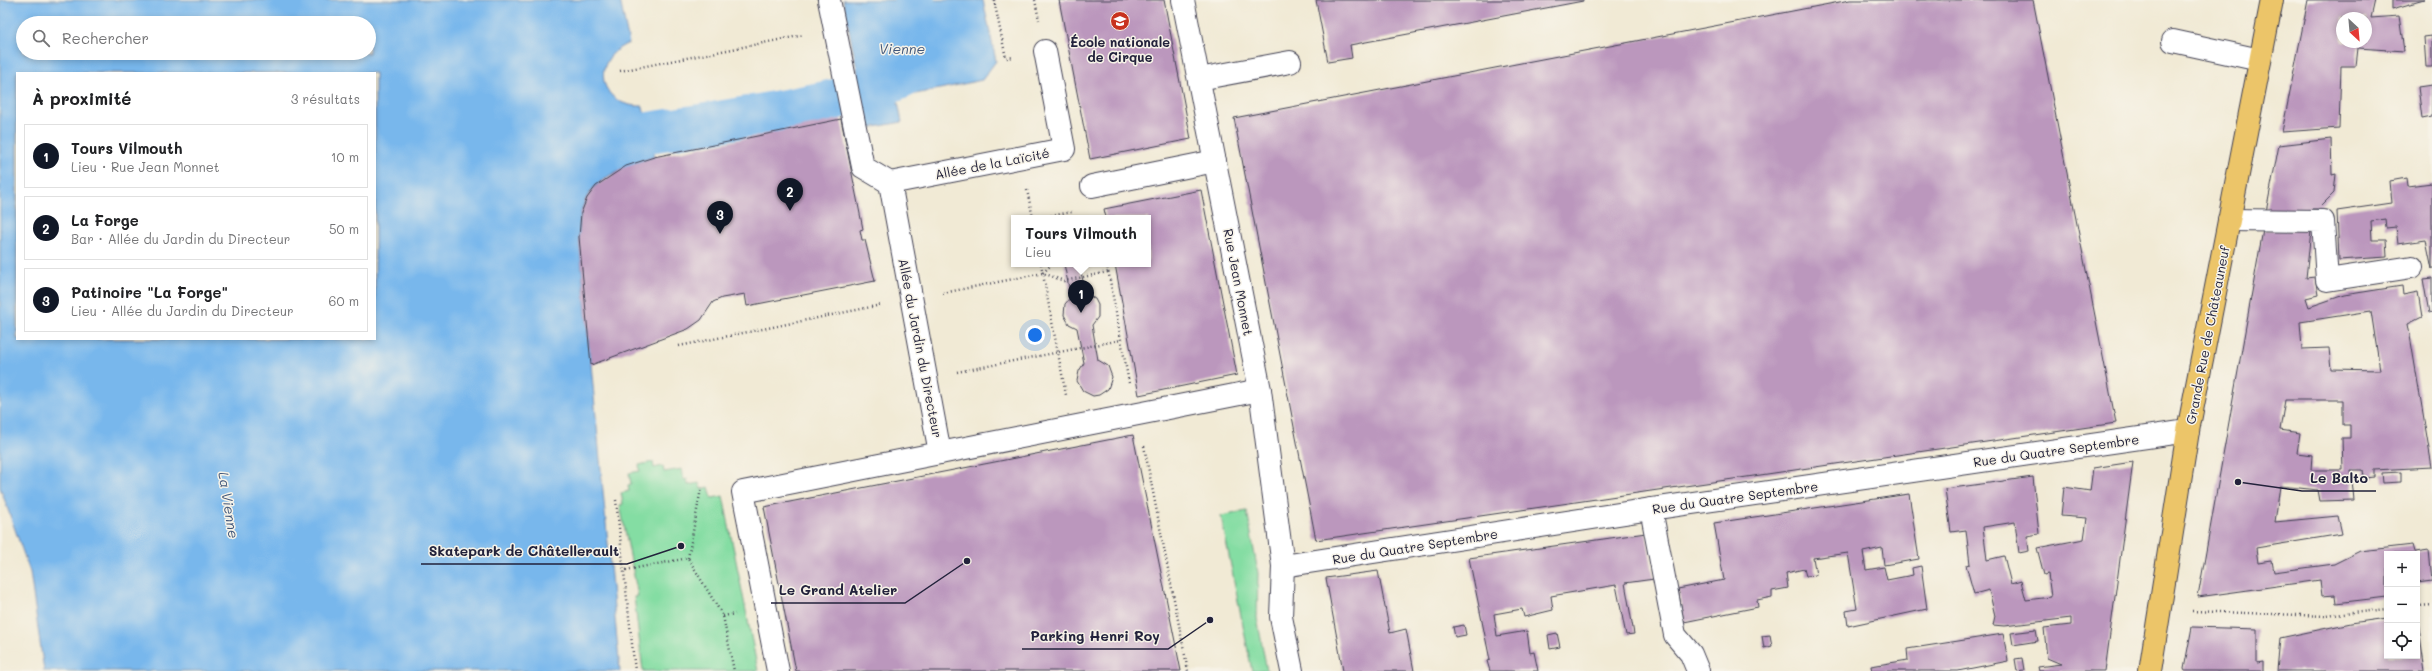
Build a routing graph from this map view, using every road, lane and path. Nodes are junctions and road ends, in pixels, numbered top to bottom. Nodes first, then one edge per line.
1 (829, 0) edge
2 (994, 0) edge
3 (1183, 0) edge
4 (2272, 0) edge
5 (835, 29) junction
6 (2173, 41) dead end
7 (1045, 51) joint
8 (2260, 60) junction
9 (1290, 62) dead end
10 (620, 71) dead end
11 (1199, 79) junction
12 (1215, 161) junction
13 (1026, 182) dead end
14 (890, 183) junction
15 (1092, 186) dead end
16 (1069, 212) dead end
17 (1032, 215) edge
18 (1054, 215) edge
19 (2229, 220) junction
20 (1042, 267) edge
21 (1049, 267) edge
22 (1107, 267) edge
23 (2412, 267) dead end
24 (1108, 272) junction
25 (1043, 273) junction
26 (912, 299) junction
27 (1121, 340) junction
28 (680, 346) dead end
29 (1058, 352) junction
30 (968, 370) dead end
31 (1260, 390) junction
32 (1138, 414) junction
33 (1072, 427) junction
34 (2188, 431) junction
35 (940, 452) junction
36 (701, 489) dead end
37 (616, 500) dead end
38 (1651, 509) junction
39 (688, 558) junction
40 (1283, 566) junction
41 (626, 570) dead end
42 (2432, 605) edge
43 (2420, 606) edge
44 (2160, 608) junction
45 (2384, 609) edge
46 (635, 671) edge
47 (734, 671) edge
48 (778, 671) edge
49 (1188, 671) edge
50 (1292, 671) edge
51 (1698, 671) edge
52 (2150, 671) edge

1 - 5 street
2 - 7 path
3 - 11 street, Rue Jean Monnet
4 - 8 main road, Grande Rue de Châteauneuf
5 - 10 path
5 - 14 street
6 - 8 street
7 - 14 street, Allée de la Laïcité
8 - 19 main road, Grande Rue de Châteauneuf
9 - 11 street
11 - 12 street, Rue Jean Monnet
12 - 15 street
12 - 31 street, Rue Jean Monnet
13 - 17 path
14 - 26 street, Allée du Jardin du Directeur
16 - 18 path
19 - 23 street
19 - 34 main road, Grande Rue de Châteauneuf
20 - 25 path
21 - 25 path
22 - 24 path
24 - 25 path
24 - 27 path
25 - 26 path
25 - 29 path
26 - 28 path
26 - 35 street, Allée du Jardin du Directeur
27 - 29 path
27 - 32 path
29 - 30 path
29 - 33 path
31 - 32 street
31 - 40 street, Rue Jean Monnet
32 - 33 street
32 - 49 path
33 - 35 street
34 - 38 street, Rue du Quatre Septembre
34 - 44 main road, Grande Rue de Châteauneuf
35 - 48 street, Allée du Jardin du Directeur
36 - 39 path
37 - 46 path
38 - 40 street, Rue du Quatre Septembre
38 - 51 street
39 - 41 path
39 - 47 path
40 - 50 street, Rue Jean Monnet
42 - 43 path
44 - 45 path
44 - 52 main road, Grande Rue de Châteauneuf

